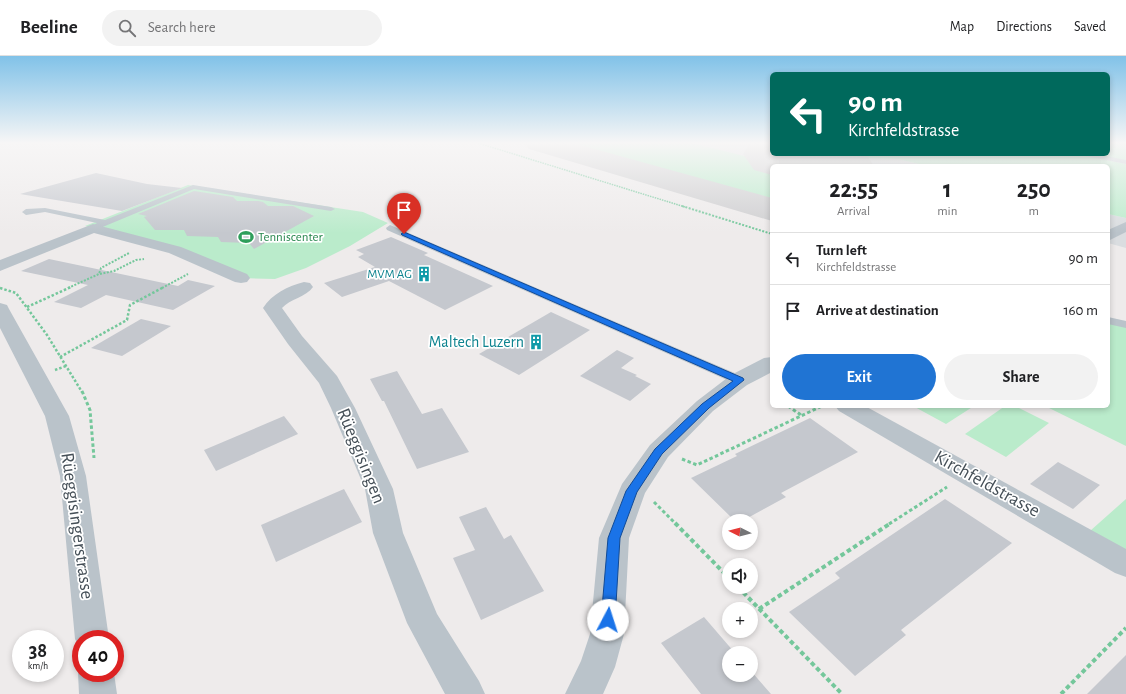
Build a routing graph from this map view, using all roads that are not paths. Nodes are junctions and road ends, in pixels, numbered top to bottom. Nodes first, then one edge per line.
1 (330, 209) dead end
2 (26, 212) dead end
3 (100, 225) junction
4 (1126, 226) edge
5 (390, 228) dead end
6 (1110, 235) edge
7 (0, 266) edge
8 (241, 278) dead end
9 (304, 287) dead end
10 (8, 301) edge
11 (1110, 321) edge
12 (1126, 325) edge
13 (770, 364) edge
14 (739, 380) junction
15 (851, 408) edge
16 (1126, 564) edge
17 (91, 630) edge
18 (97, 682) edge
19 (98, 694) edge
20 (466, 694) edge
21 (584, 694) edge

1 - 3 lane
2 - 3 lane
3 - 7 street
3 - 8 street
4 - 6 street
5 - 14 lane
9 - 20 street, Rüeggisingen
10 - 17 street, Rüeggisingerstrasse
11 - 12 lane
13 - 14 street
14 - 21 street
15 - 16 street, Kirchfeldstrasse
18 - 19 street

